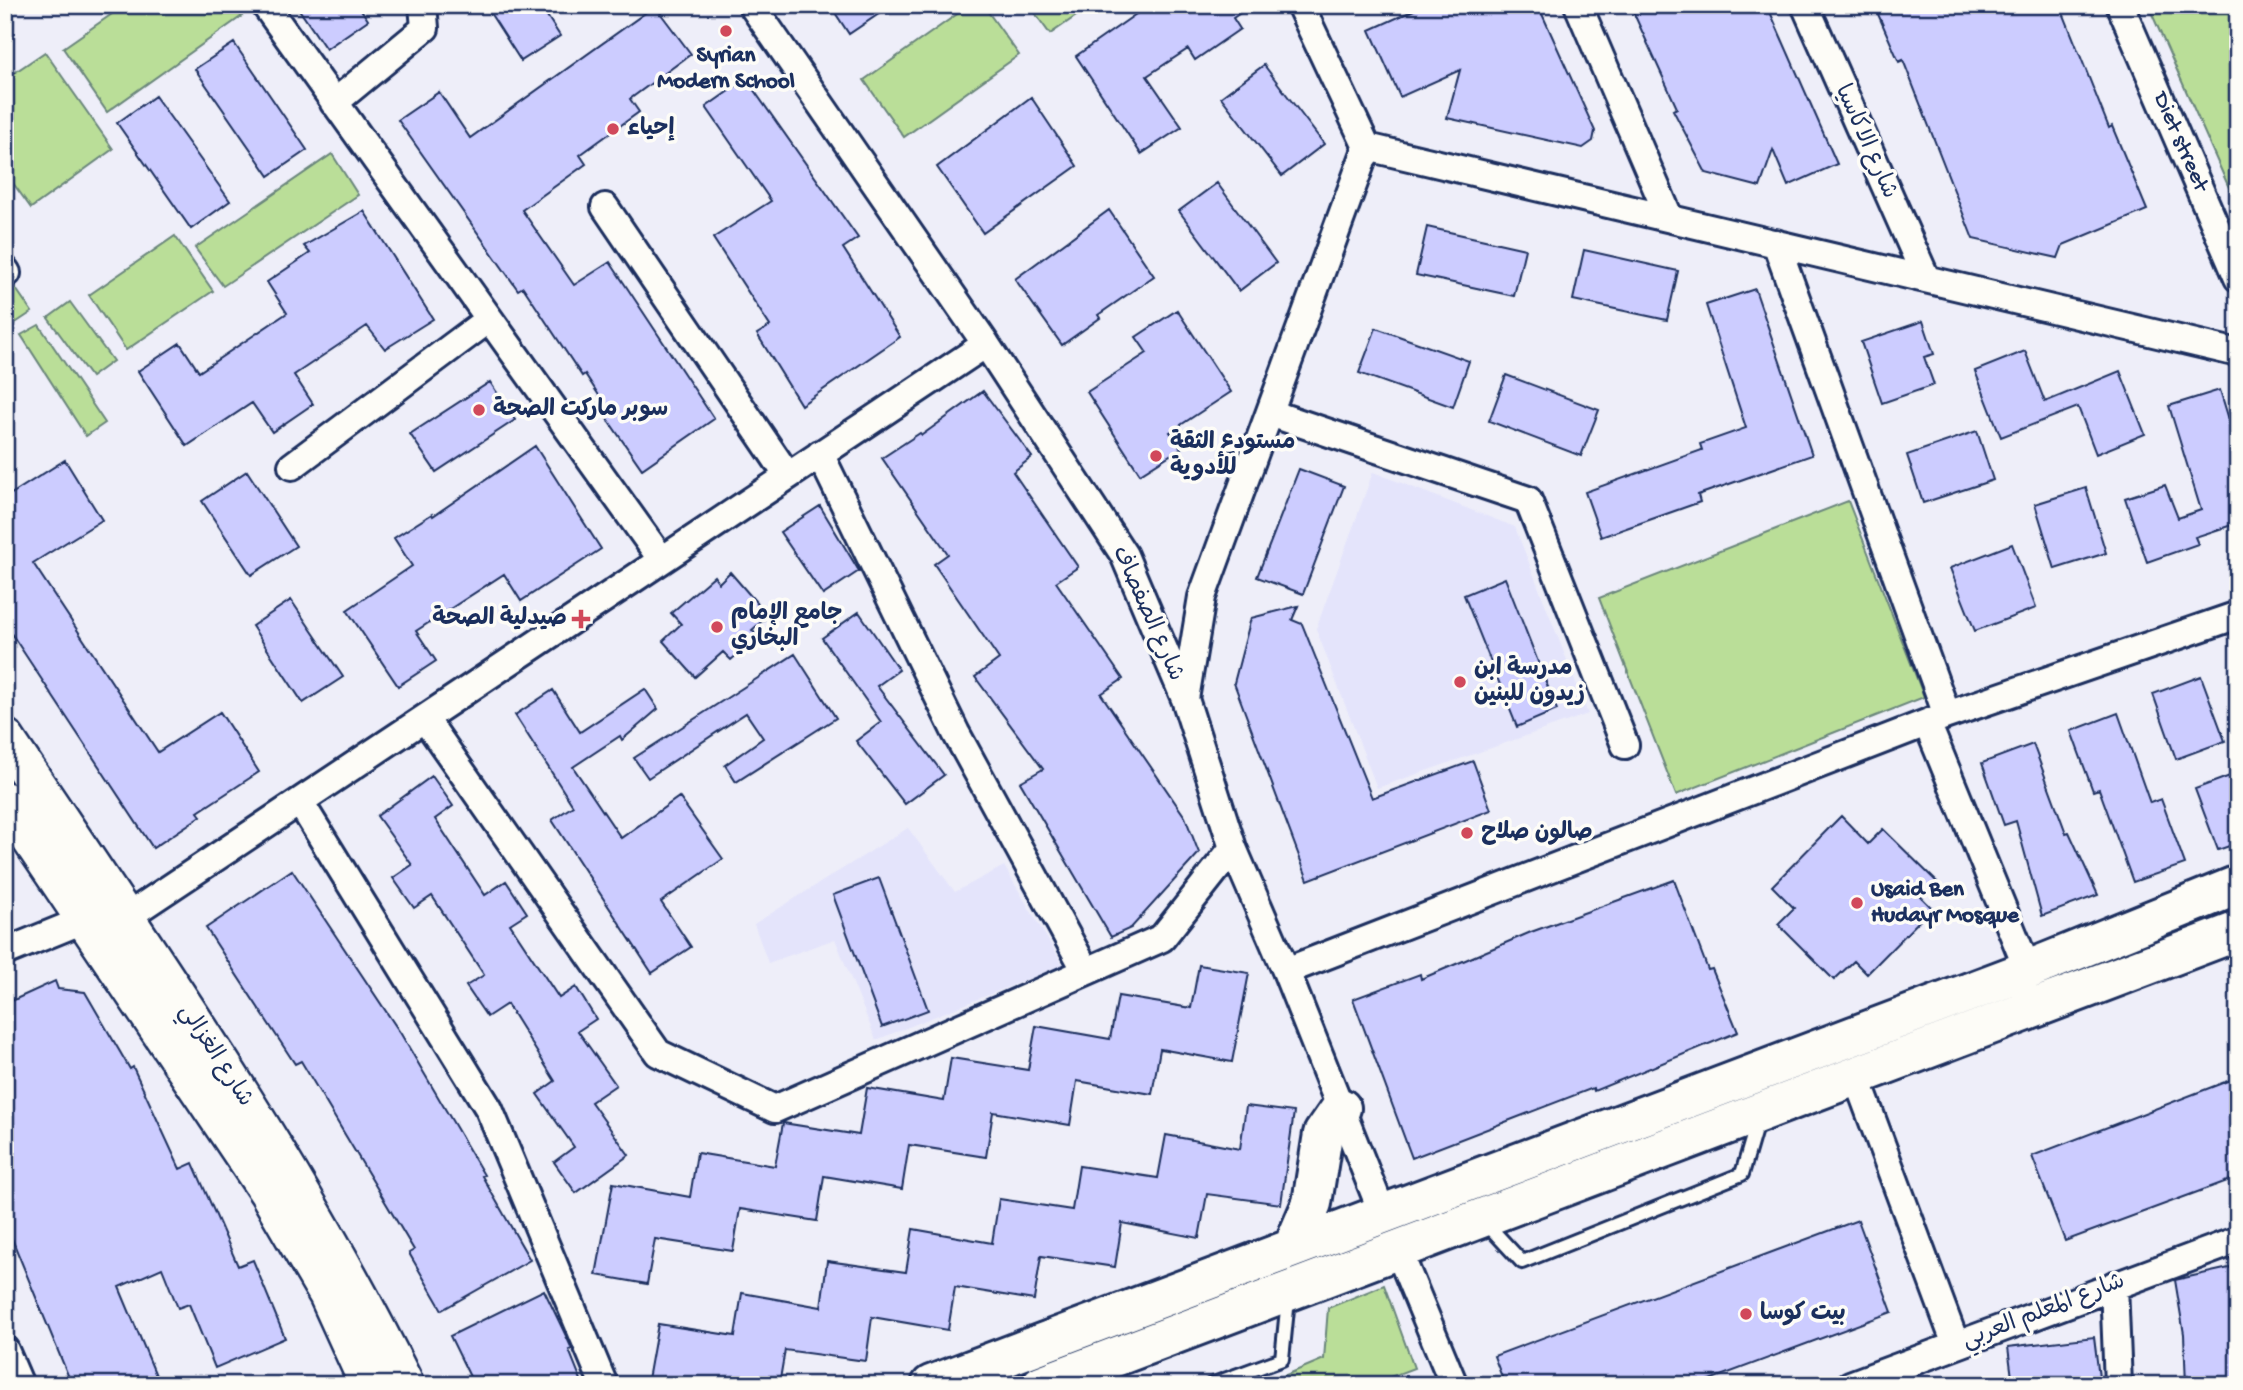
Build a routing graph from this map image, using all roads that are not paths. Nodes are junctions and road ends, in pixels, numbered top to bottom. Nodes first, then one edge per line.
1 (265, 5) edge
2 (423, 5) edge
3 (752, 5) edge
4 (1300, 5) edge
5 (1578, 5) edge
6 (1805, 5) edge
7 (2120, 5) edge
8 (334, 103) junction
9 (1367, 147) junction
10 (605, 207) dead end
11 (1669, 218) junction
12 (1776, 243) junction
13 (1926, 278) junction
14 (2238, 278) edge
15 (489, 318) junction
16 (986, 344) junction
17 (2238, 353) edge
18 (1270, 413) junction
19 (820, 454) junction
20 (292, 466) dead end
21 (788, 476) junction
22 (662, 560) junction
23 (2238, 615) edge
24 (1185, 699) junction
25 (425, 719) junction
26 (1937, 719) junction
27 (5, 738) edge
28 (1625, 745) dead end
29 (5, 801) edge
30 (300, 802) junction
31 (1233, 848) junction
32 (2238, 885) edge
33 (125, 918) junction
34 (86, 919) junction
35 (2238, 931) edge
36 (5, 952) edge
37 (2028, 970) junction
38 (1086, 971) junction
39 (1286, 971) junction
40 (1856, 1076) junction
41 (1341, 1108) junction
42 (1759, 1113) junction
43 (1382, 1212) junction
44 (1482, 1219) junction
45 (2238, 1240) edge
46 (1294, 1245) junction
47 (1398, 1250) junction
48 (2115, 1286) junction
49 (1289, 1291) junction
50 (1956, 1345) junction
51 (5, 1350) edge
52 (20, 1385) edge
53 (369, 1385) edge
54 (405, 1385) edge
55 (604, 1385) edge
56 (931, 1385) edge
57 (1041, 1385) edge
58 (1211, 1385) edge
59 (1454, 1385) edge
60 (1850, 1385) edge
61 (2118, 1385) edge

1 - 8 street
2 - 8 street
3 - 16 street, شارع الصفصاف
4 - 9 street
5 - 11 street
6 - 13 street, شارع الاكاسيا
7 - 14 street, Diet street
8 - 15 street
9 - 11 street
9 - 18 street
10 - 21 street
11 - 12 street
12 - 13 street
12 - 26 street
13 - 17 street
15 - 20 street
15 - 22 street
16 - 19 street
16 - 24 street, شارع الصفصاف
18 - 24 street
18 - 28 street
19 - 21 street
19 - 38 street
21 - 22 street
22 - 25 street
23 - 26 street
24 - 31 street, شارع الصفصاف
25 - 30 street
25 - 38 street
26 - 37 street
26 - 39 street
27 - 33 main road, شارع الغزالي
29 - 34 main road, شارع الغزالي
30 - 33 street
30 - 55 street
31 - 38 street
31 - 39 street, شارع الصفصاف
32 - 37 main road
33 - 54 main road, شارع الغزالي
34 - 36 street
34 - 53 main road, شارع الغزالي
35 - 40 main road
37 - 43 main road
39 - 41 street, شارع الصفصاف
40 - 42 main road
40 - 50 street
41 - 43 street, شارع الصفصاف
41 - 46 main road
42 - 44 main road
42 - 44 lane
43 - 46 main road
44 - 47 main road
45 - 48 street, شارع المعلم العربي
46 - 56 main road
47 - 49 main road
47 - 59 street
48 - 50 street, شارع المعلم العربي
48 - 61 street
49 - 57 main road
49 - 58 lane
50 - 60 street, شارع المعلم العربي
51 - 52 street

